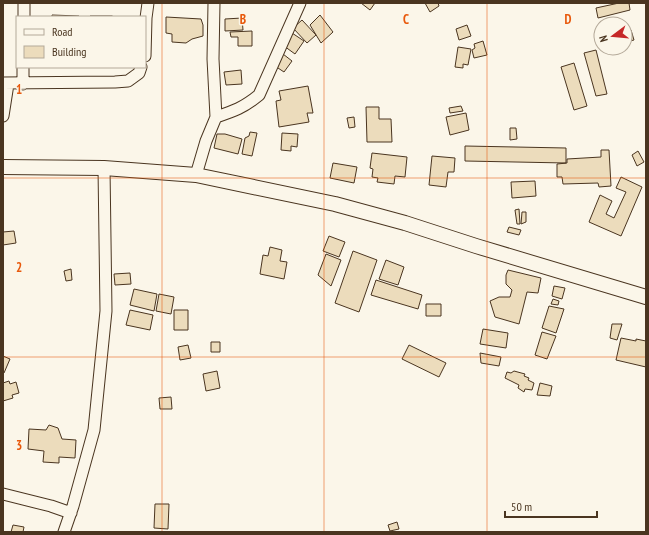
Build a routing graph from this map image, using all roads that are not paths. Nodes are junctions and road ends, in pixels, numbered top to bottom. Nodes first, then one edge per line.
1 (24, 3) edge
2 (148, 3) edge
3 (214, 3) edge
4 (300, 3) edge
5 (24, 16) edge
6 (146, 18) edge
7 (23, 68) edge
8 (141, 68) edge
9 (6, 84) edge
10 (23, 84) junction
11 (3, 116) edge
12 (216, 117) junction
13 (3, 167) edge
14 (104, 168) junction
15 (196, 175) junction
16 (646, 297) edge
17 (3, 494) edge
18 (71, 513) junction
19 (64, 532) edge

1 - 5 street
2 - 6 street
3 - 12 street
4 - 12 street
7 - 10 street
8 - 10 street
9 - 10 street
9 - 11 street
12 - 15 street
13 - 14 street
14 - 15 street
14 - 18 street
15 - 16 street
17 - 18 street
18 - 19 street

